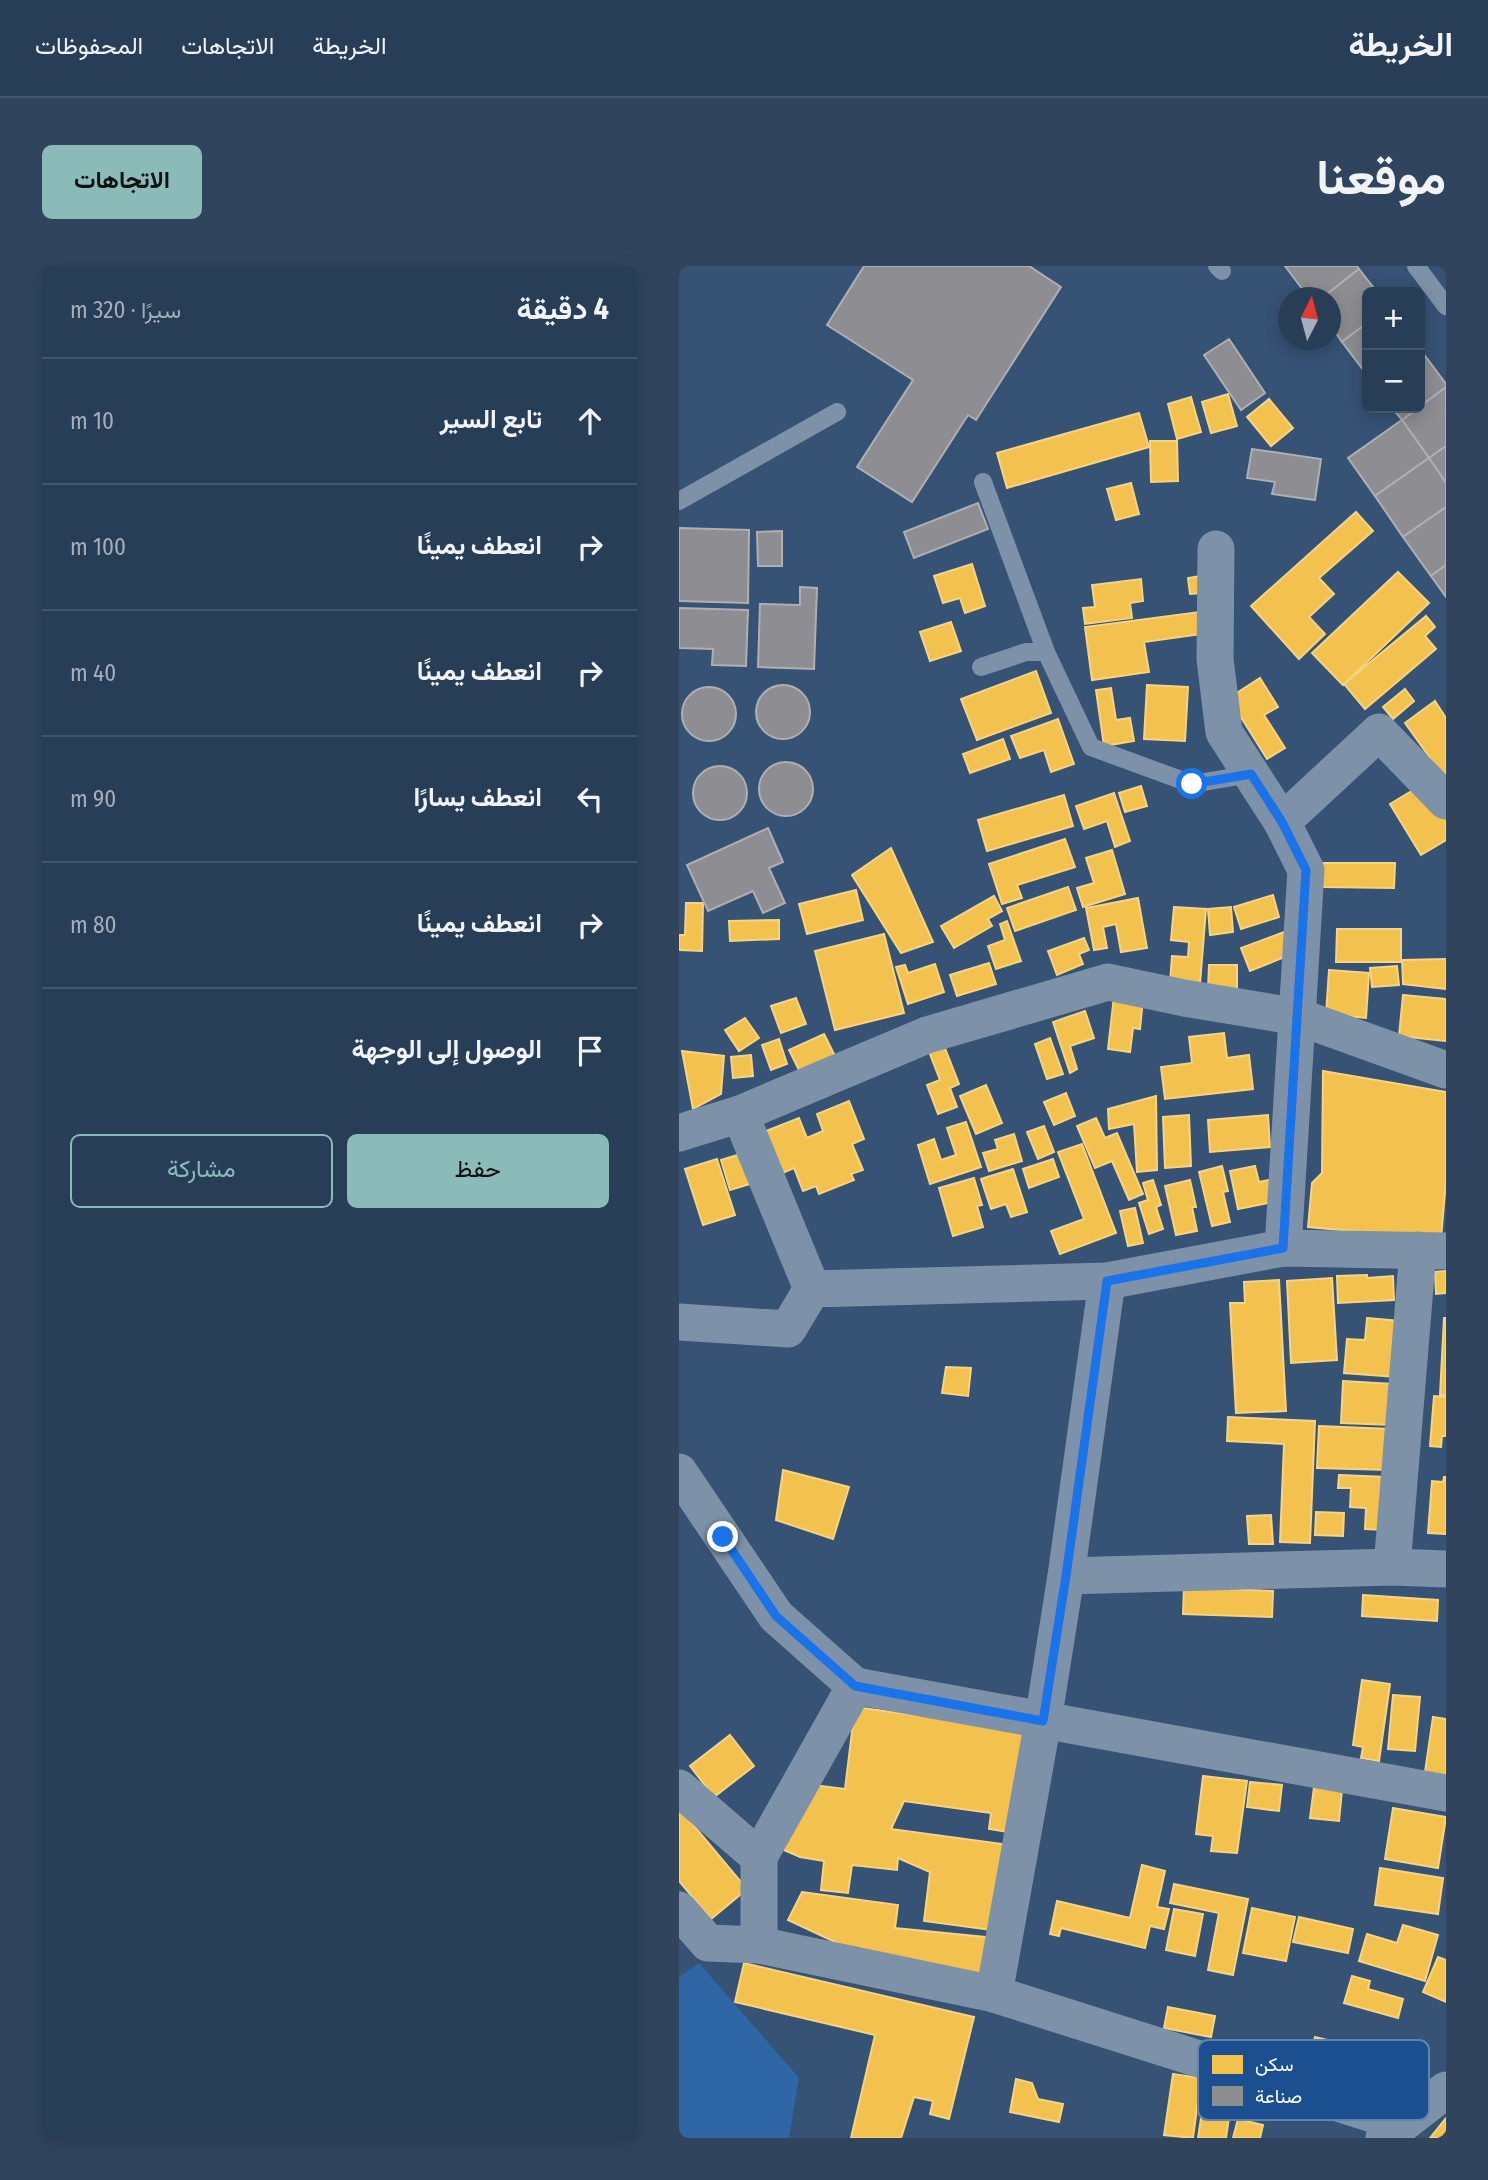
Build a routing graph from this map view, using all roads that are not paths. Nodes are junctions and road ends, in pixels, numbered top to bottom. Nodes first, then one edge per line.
1 (1416, 266) edge
2 (1446, 306) edge
3 (837, 412) dead end
4 (983, 482) dead end
5 (679, 502) edge
6 (1216, 549) dead end
7 (1047, 652) junction
8 (981, 667) dead end
9 (1251, 774) junction
10 (1446, 801) edge
11 (1282, 822) junction
12 (1299, 1017) junction
13 (1446, 1070) edge
14 (740, 1114) junction
15 (679, 1133) edge
16 (1283, 1248) junction
17 (1432, 1251) edge
18 (1107, 1281) junction
19 (812, 1289) junction
20 (679, 1322) edge
21 (679, 1472) edge
22 (1392, 1567) junction
23 (1446, 1569) edge
24 (1066, 1576) junction
25 (855, 1686) junction
26 (1043, 1721) junction
27 (679, 1788) edge
28 (1446, 1793) edge
29 (759, 1857) junction
30 (679, 1910) edge
31 (759, 1945) junction
32 (994, 1994) junction
33 (1198, 2064) edge
34 (1446, 2090) edge
35 (1429, 2103) edge
36 (1361, 2120) edge
37 (1407, 2120) edge
38 (1393, 2131) edge

1 - 2 lane
3 - 5 lane
4 - 7 lane
6 - 9 street
7 - 8 lane
7 - 9 lane
9 - 11 street
10 - 11 street
11 - 12 street
12 - 13 street
12 - 14 street
12 - 16 street
14 - 15 street
14 - 19 street
16 - 17 street
16 - 18 street
17 - 22 street
18 - 19 street
18 - 24 street
19 - 20 street
21 - 25 street
22 - 23 street
22 - 24 street
24 - 26 street
25 - 26 street
25 - 29 street
26 - 28 street
26 - 32 street
27 - 29 street
29 - 31 street
30 - 31 street
31 - 32 street
32 - 33 street
34 - 35 street
36 - 38 street
37 - 38 street

